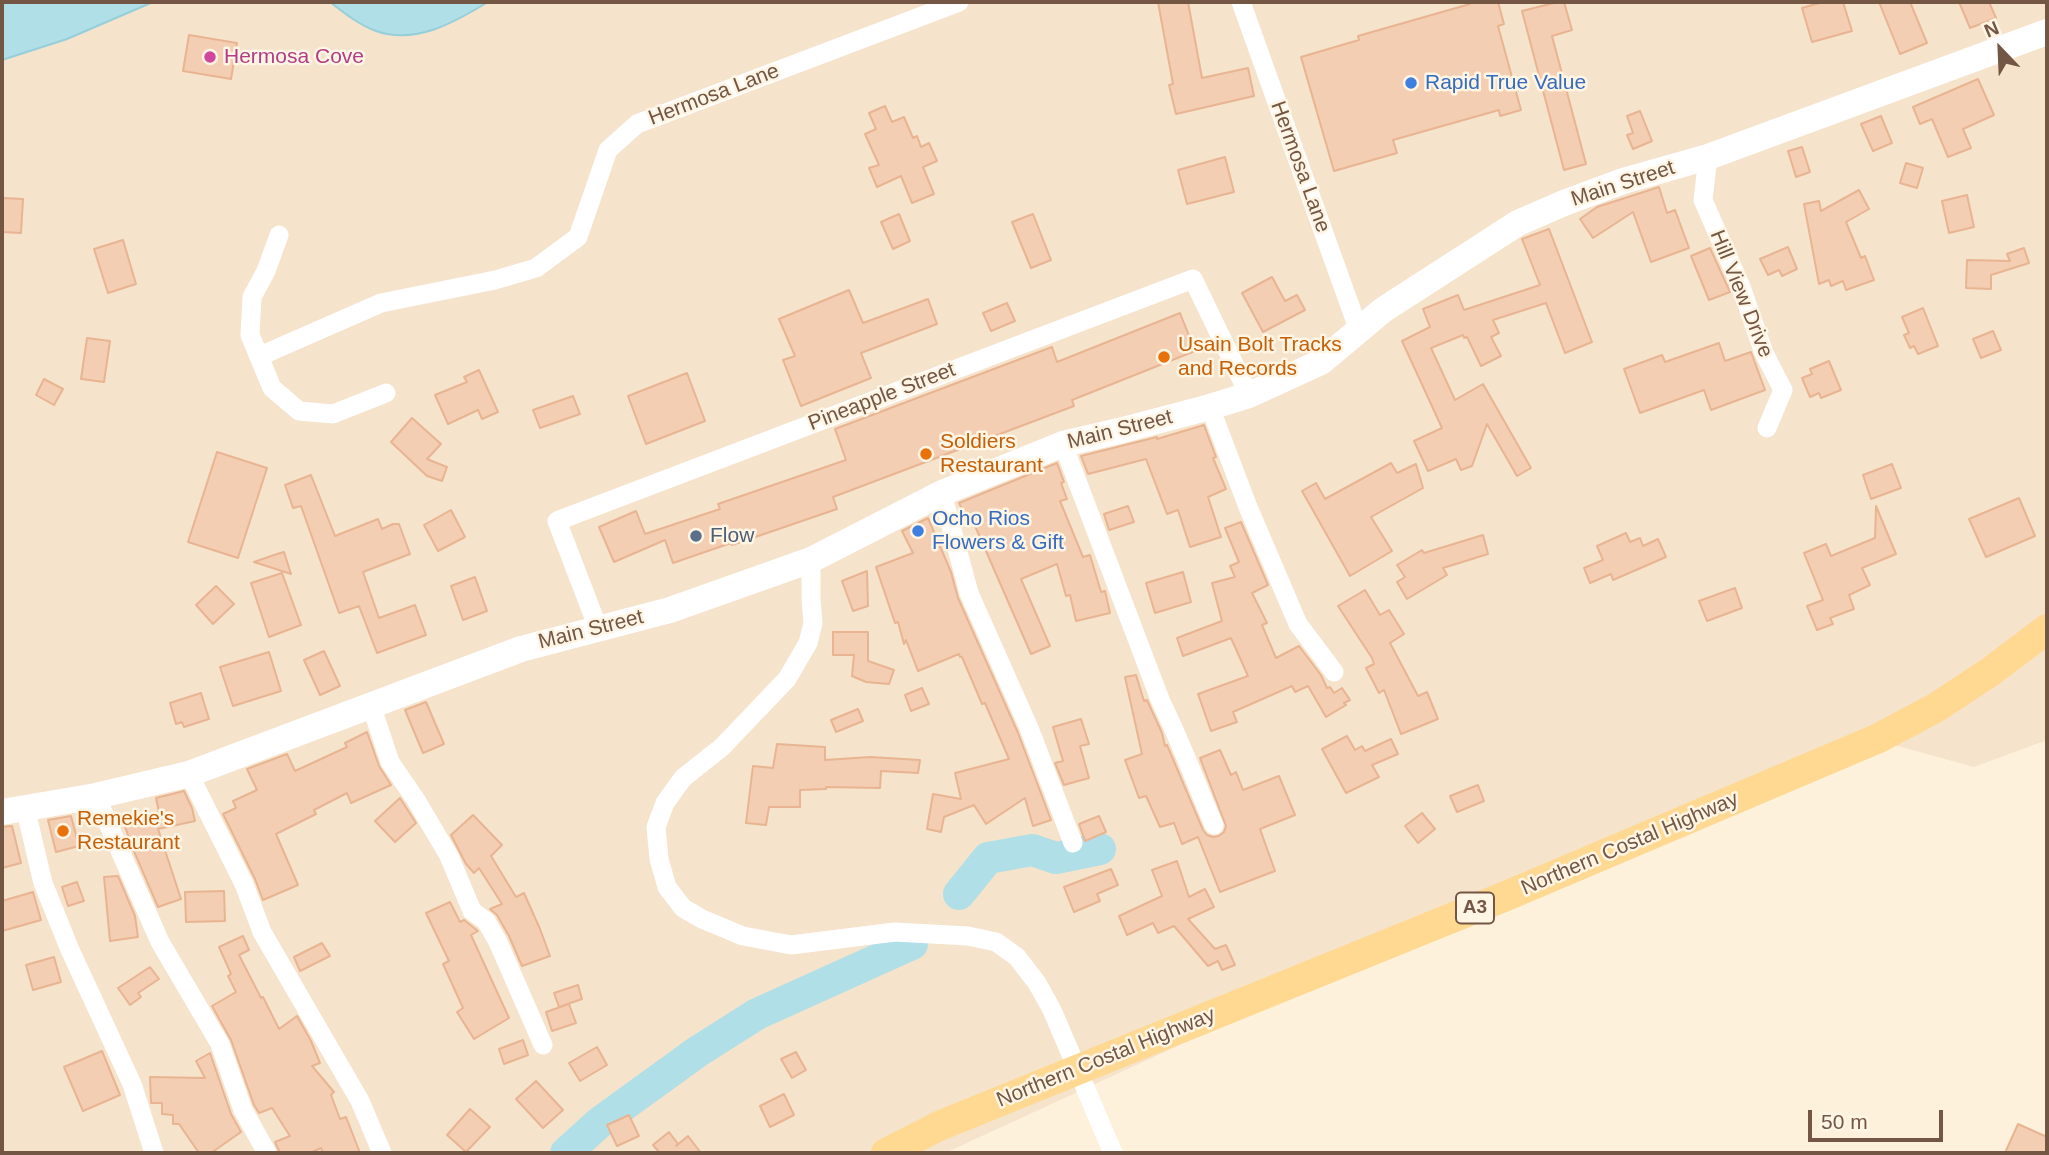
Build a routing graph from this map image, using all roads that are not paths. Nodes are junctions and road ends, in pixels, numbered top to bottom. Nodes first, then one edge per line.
1 (959, 2) edge
2 (1241, 2) edge
3 (2047, 32) edge
4 (1708, 157) junction
5 (279, 235) dead end
6 (1359, 331) junction
7 (260, 356) junction
8 (386, 393) dead end
9 (1250, 395) junction
10 (1210, 407) junction
11 (1767, 428) dead end
12 (1063, 444) junction
13 (942, 494) junction
14 (811, 560) junction
15 (598, 628) junction
16 (2047, 629) edge
17 (1334, 672) dead end
18 (371, 705) junction
19 (189, 774) junction
20 (96, 796) junction
21 (13, 810) edge
22 (1214, 825) dead end
23 (1073, 843) dead end
24 (543, 1045) dead end
25 (1078, 1069) junction
26 (154, 1153) edge
27 (267, 1153) edge
28 (382, 1153) edge
29 (886, 1153) edge
30 (1113, 1153) edge

1 - 7 street, Hermosa Lane
2 - 6 street, Hermosa Lane
3 - 4 street, Main Street
4 - 6 street, Main Street
4 - 11 street, Hill View Drive
5 - 7 street
6 - 9 street, Main Street
7 - 8 street
9 - 10 street, Main Street
9 - 15 street, Pineapple Street
10 - 12 street, Main Street
10 - 17 street
12 - 13 street, Main Street
12 - 22 street
13 - 14 street, Main Street
13 - 23 street
14 - 15 street, Main Street
14 - 25 street
15 - 18 street, Main Street
16 - 25 main road, Northern Costal Highway / A3
18 - 19 street, Main Street
18 - 24 street
19 - 20 street, Main Street
19 - 28 street
20 - 21 street, Main Street
20 - 27 street
21 - 26 street
25 - 29 main road, Northern Costal Highway / A3
25 - 30 street

